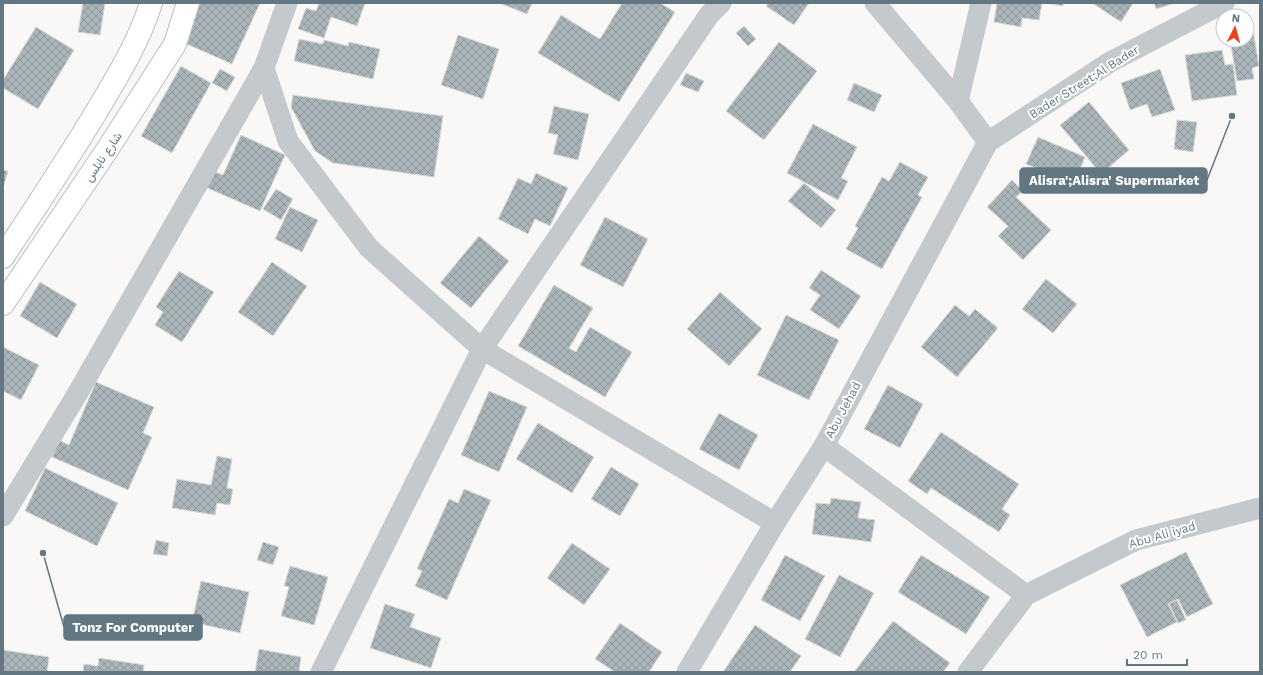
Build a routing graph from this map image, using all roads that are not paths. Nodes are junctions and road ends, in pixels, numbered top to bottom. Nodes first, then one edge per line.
1 (151, 3) edge
2 (188, 3) edge
3 (287, 3) edge
4 (721, 3) edge
5 (875, 3) edge
6 (981, 3) edge
7 (1224, 3) edge
8 (264, 68) junction
9 (958, 102) junction
10 (988, 142) junction
11 (3, 257) edge
12 (3, 304) edge
13 (482, 349) junction
14 (824, 446) junction
15 (1260, 508) edge
16 (3, 516) edge
17 (775, 523) junction
18 (1026, 595) junction
19 (321, 672) edge
20 (687, 672) edge
21 (968, 672) edge

1 - 11 main road
2 - 12 main road, شارع نابلس
3 - 8 street
4 - 13 street
5 - 9 street
6 - 9 street
7 - 10 street, Bader Street;Al Bader
8 - 13 street
8 - 16 street
9 - 10 street
10 - 14 street, Abu Jehad
13 - 17 street
13 - 19 street
14 - 17 street, Abu Jehad
14 - 18 street
15 - 18 street, Abu Ali iyad
17 - 20 street, Abu Jehad
18 - 21 street

